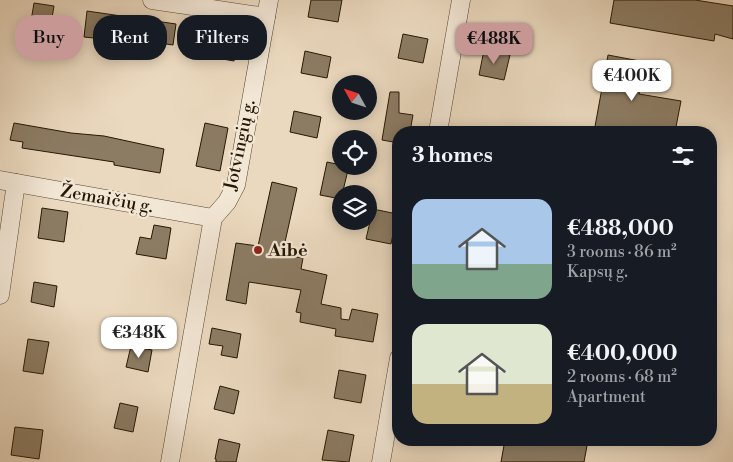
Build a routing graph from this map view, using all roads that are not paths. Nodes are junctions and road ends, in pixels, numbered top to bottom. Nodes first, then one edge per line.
1 (152, 0) edge
2 (461, 0) edge
3 (267, 8) edge
4 (439, 126) edge
5 (8, 182) edge
6 (213, 218) junction
7 (0, 295) edge
8 (392, 398) edge
9 (170, 462) edge
10 (381, 462) edge

1 - 3 street
2 - 4 street
3 - 6 street, Jotvingių g.
5 - 6 street, Žemaičių g.
5 - 7 street
6 - 9 street, Jotvingių g.
8 - 10 street

